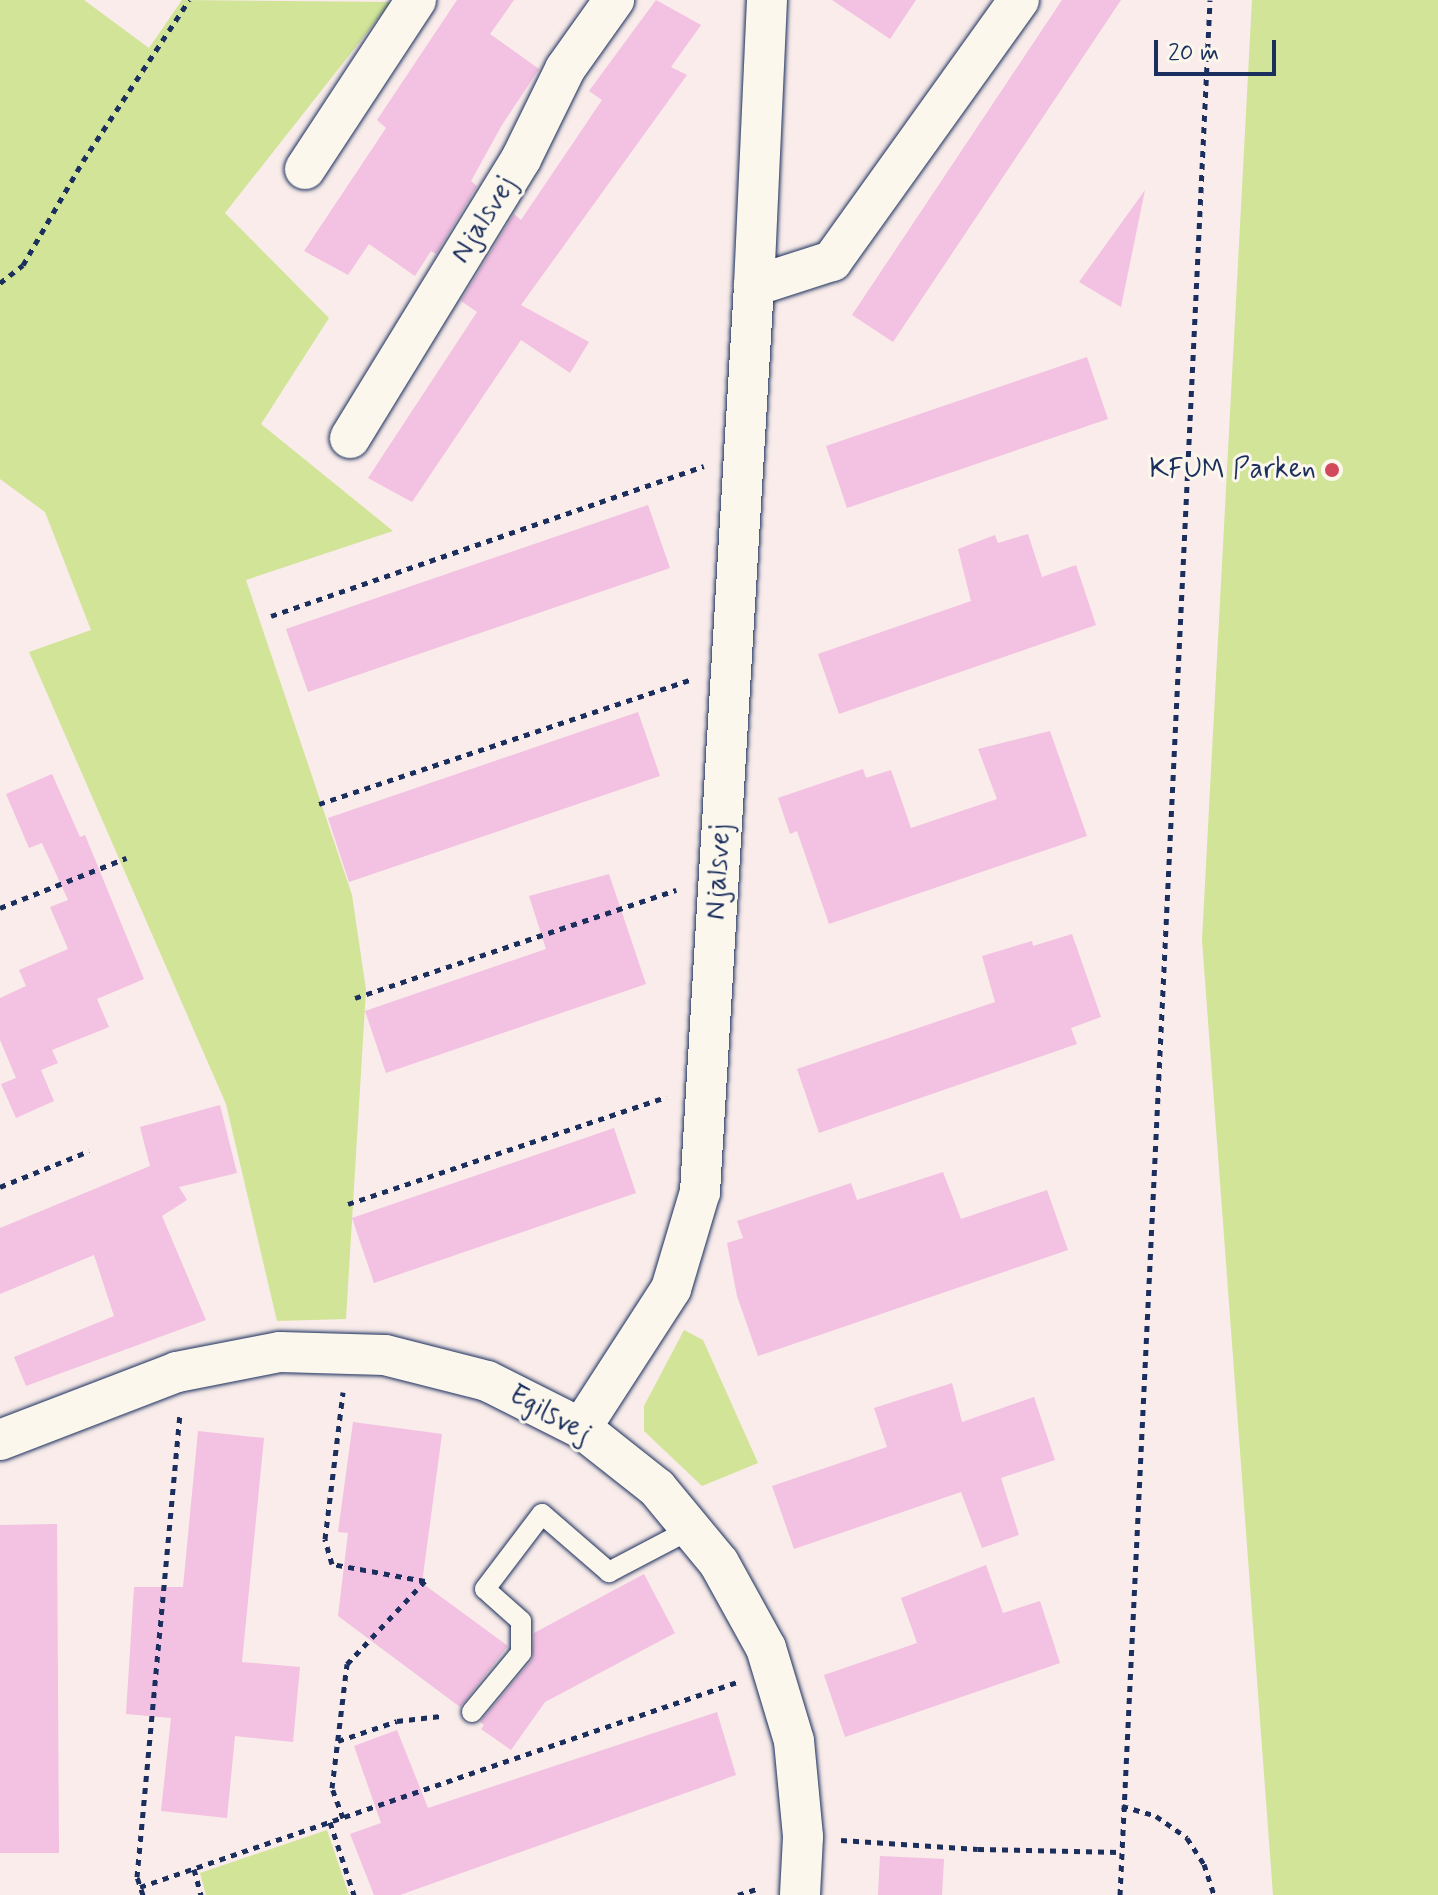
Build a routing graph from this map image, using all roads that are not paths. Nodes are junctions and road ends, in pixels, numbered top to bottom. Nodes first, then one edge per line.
1 (416, 0) edge
2 (614, 0) edge
3 (767, 0) edge
4 (1019, 0) edge
5 (305, 169) dead end
6 (754, 286) junction
7 (350, 438) dead end
8 (581, 1428) junction
9 (0, 1440) edge
10 (691, 1529) junction
11 (472, 1712) road end
12 (800, 1895) edge

1 - 5 street
2 - 7 street, Njalsvej
3 - 6 street, Njalsvej
4 - 6 street
6 - 8 street, Njalsvej
8 - 9 street, Egilsvej
8 - 10 street, Egilsvej
10 - 11 lane
10 - 12 street, Egilsvej

